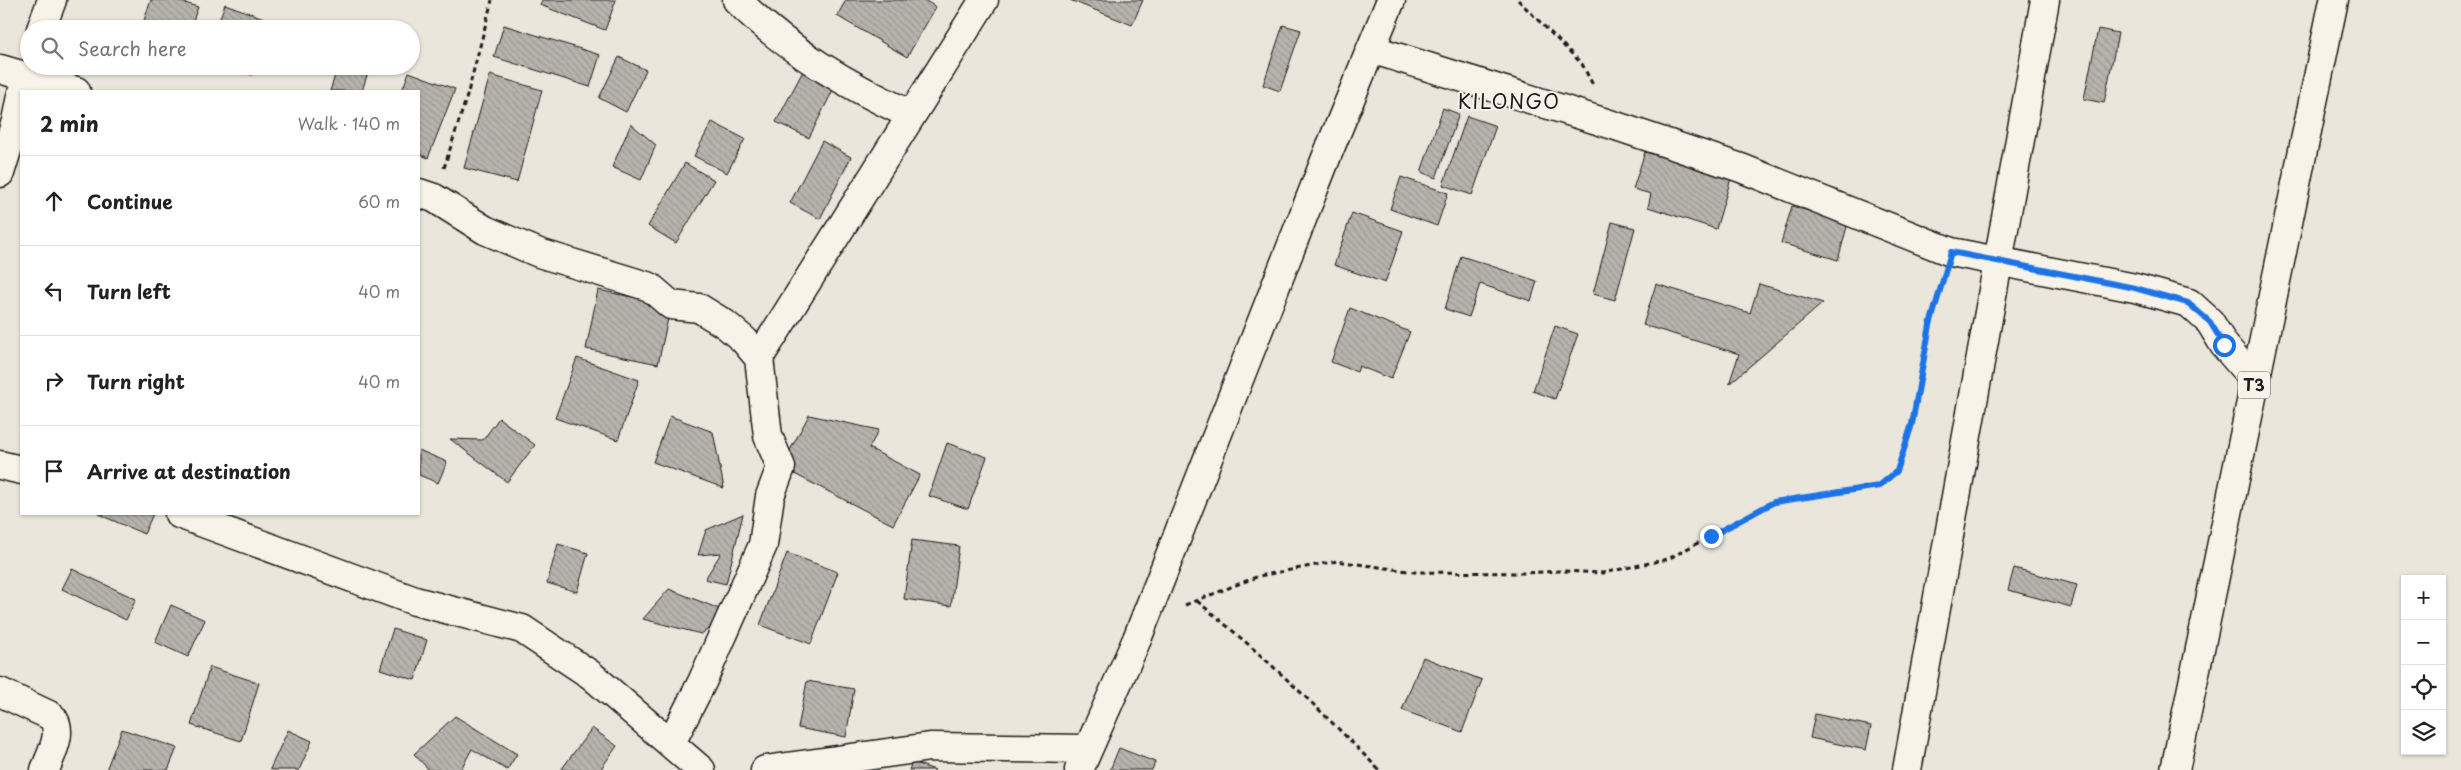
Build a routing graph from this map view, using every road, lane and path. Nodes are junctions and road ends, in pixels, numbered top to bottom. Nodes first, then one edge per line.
1 (52, 0) edge
2 (492, 0) edge
3 (738, 0) edge
4 (984, 0) edge
5 (1392, 0) edge
6 (1518, 0) edge
7 (2045, 0) edge
8 (2334, 0) edge
9 (44, 20) edge
10 (1371, 49) junction
11 (19, 80) edge
12 (71, 90) edge
13 (911, 116) junction
14 (1616, 126) junction
15 (0, 173) edge
16 (426, 196) edge
17 (1951, 252) junction
18 (1999, 262) junction
19 (759, 358) junction
20 (2255, 381) junction
21 (0, 464) edge
22 (20, 470) edge
23 (182, 515) edge
24 (1196, 601) junction
25 (1144, 621) junction
26 (0, 692) edge
27 (671, 743) junction
28 (1083, 760) edge
29 (45, 770) edge
30 (701, 770) edge
31 (765, 770) edge
32 (1379, 770) edge
33 (1907, 770) edge
34 (2175, 770) edge

1 - 9 main road
2 - 16 path
3 - 13 main road
4 - 13 main road
5 - 10 main road
6 - 14 path
7 - 18 main road
8 - 20 main road, T3
10 - 14 main road
10 - 25 main road
11 - 12 main road
11 - 15 main road
13 - 19 main road
14 - 17 main road
16 - 19 main road
17 - 18 main road
17 - 24 path
18 - 20 main road
18 - 33 main road
19 - 27 main road
20 - 34 main road, T3
21 - 22 main road
23 - 27 main road
24 - 25 path
24 - 32 path
25 - 28 main road
26 - 29 main road
27 - 30 main road
28 - 31 main road

